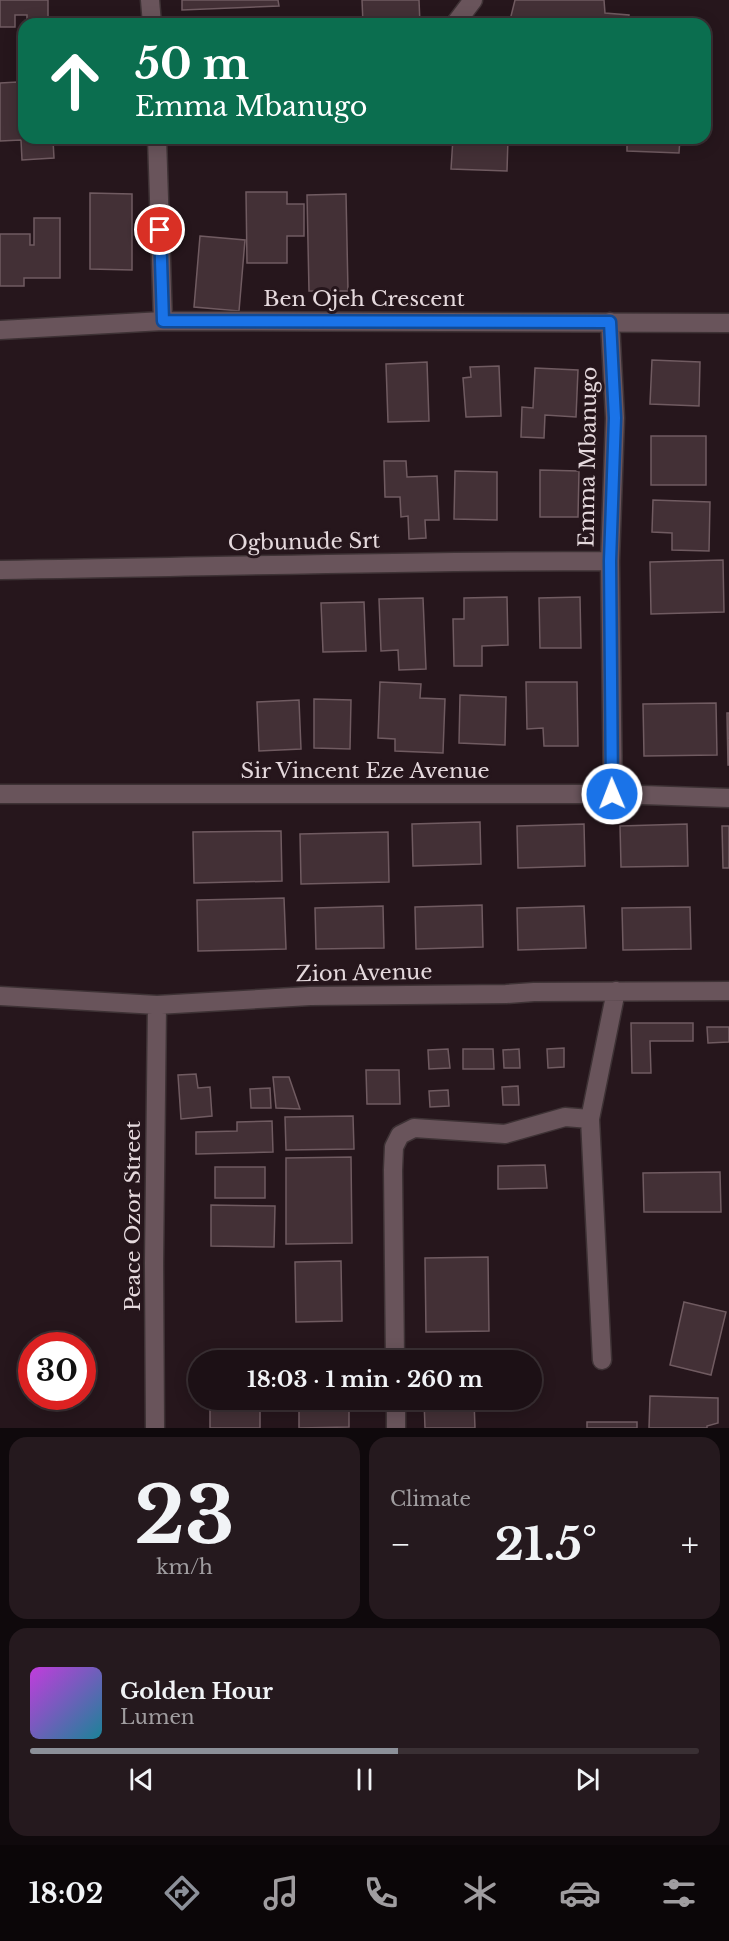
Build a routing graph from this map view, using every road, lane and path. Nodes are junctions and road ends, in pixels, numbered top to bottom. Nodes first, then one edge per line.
1 (150, 0) edge
2 (473, 0) edge
3 (152, 18) edge
4 (460, 18) edge
5 (157, 144) edge
6 (163, 321) junction
7 (610, 322) junction
8 (729, 323) edge
9 (0, 330) edge
10 (610, 561) junction
11 (0, 570) edge
12 (0, 794) edge
13 (612, 794) junction
14 (729, 798) edge
15 (616, 991) junction
16 (729, 992) edge
17 (0, 996) edge
18 (157, 1005) junction
19 (590, 1119) junction
20 (395, 1350) edge
21 (602, 1360) dead end
22 (396, 1410) edge
23 (155, 1428) edge
24 (396, 1428) edge

1 - 3 street
2 - 4 street
5 - 6 street
6 - 7 street, Ben Ojeh Crescent
6 - 9 street, Ben Ojeh Crescent
7 - 8 street, Ben Ojeh Crescent
7 - 10 street, Emma Mbanugo
10 - 11 street, Ogbunude Srt
10 - 13 street, Emma Mbanugo
12 - 13 street, Sir Vincent Eze Avenue
13 - 14 street, Sir Vincent Eze Avenue
15 - 16 street, Zion Avenue
15 - 18 street, Zion Avenue
15 - 19 street
17 - 18 street, Zion Avenue
18 - 23 street, Peace Ozor Street
19 - 20 street
19 - 21 street
22 - 24 street

